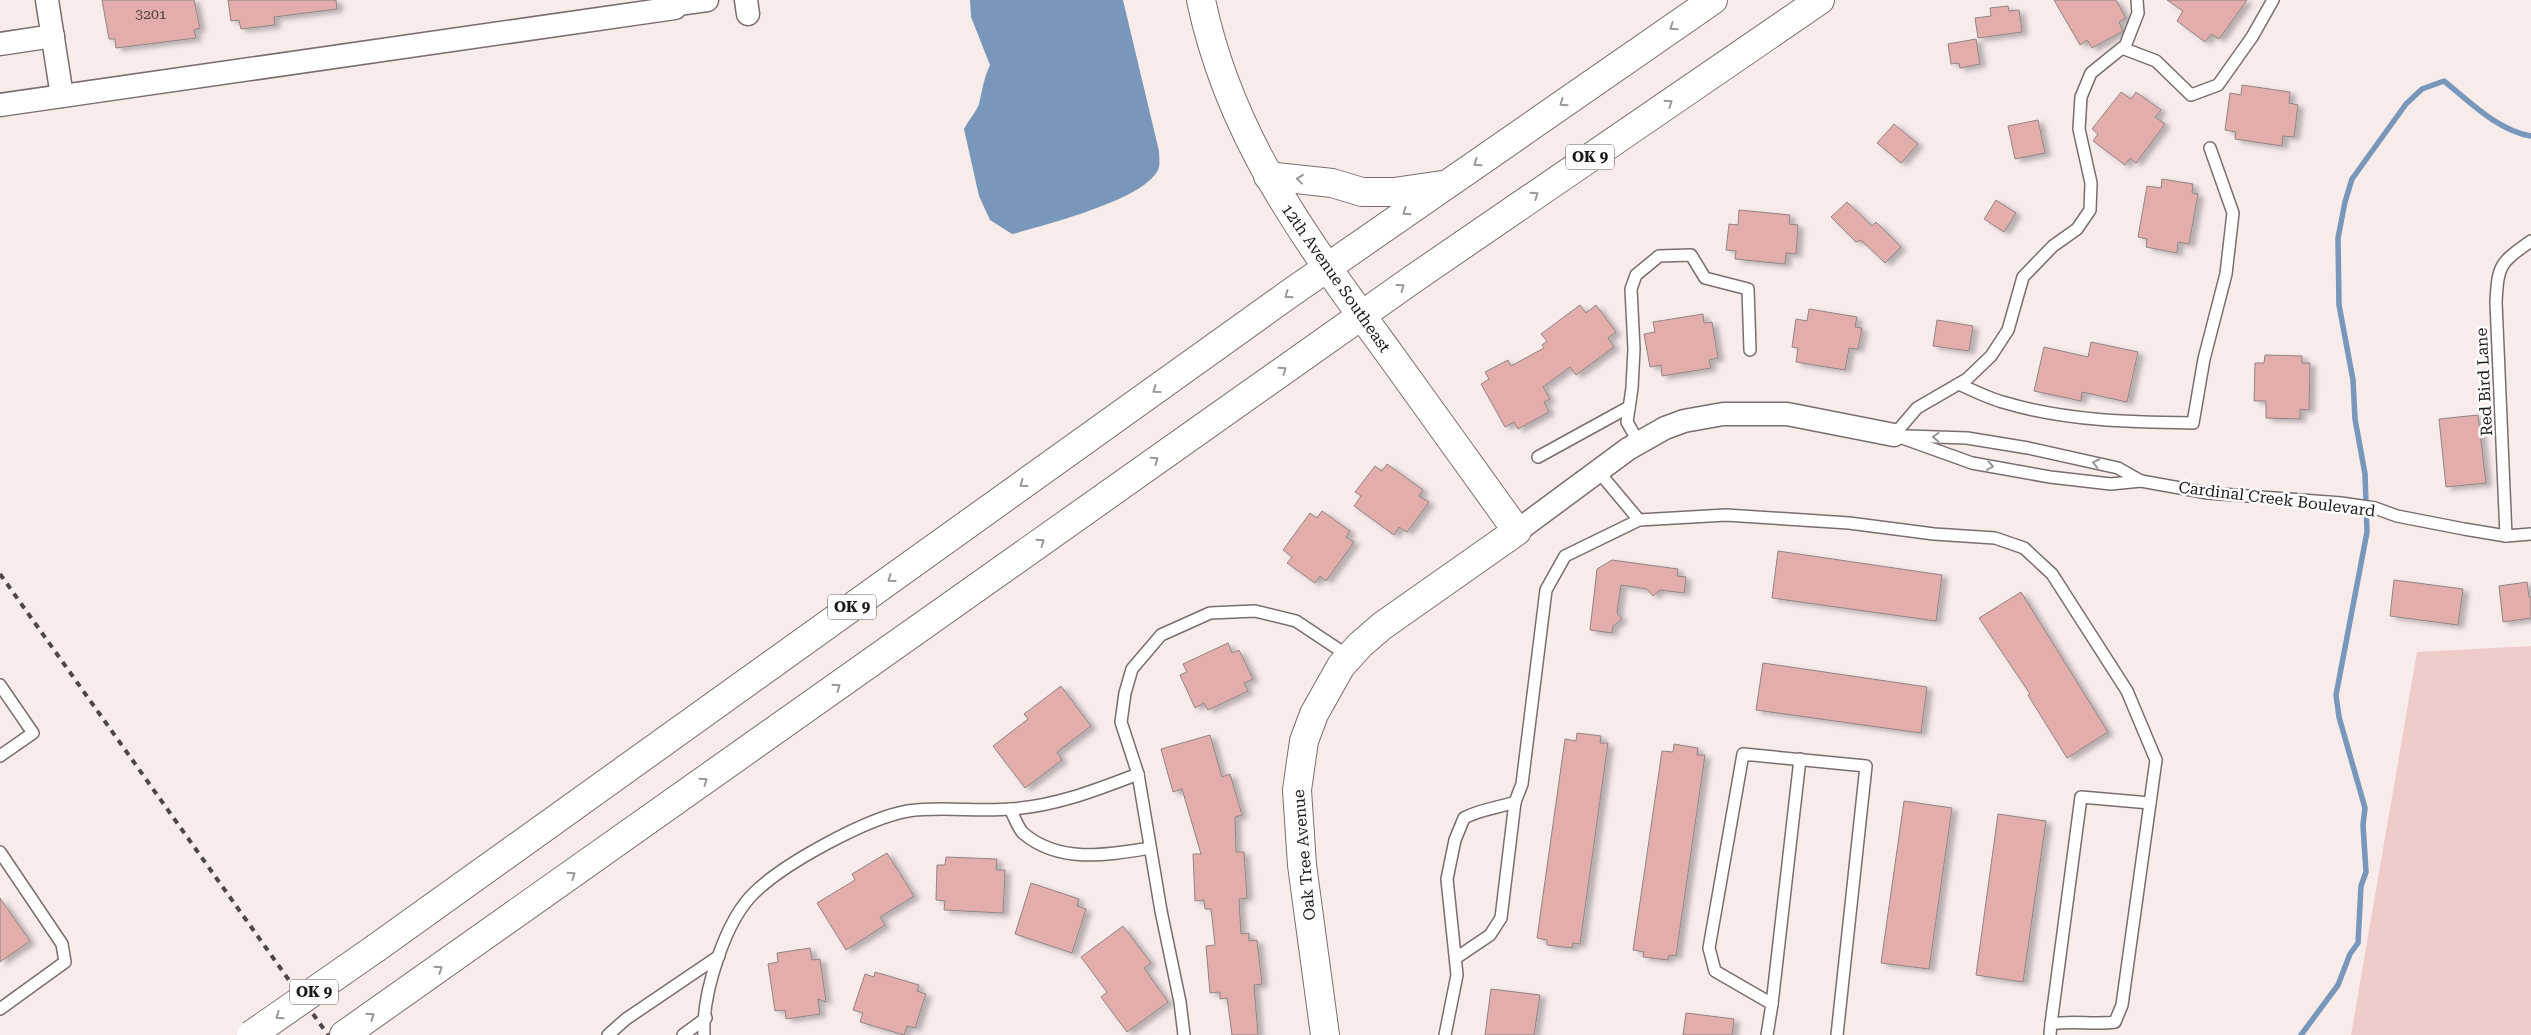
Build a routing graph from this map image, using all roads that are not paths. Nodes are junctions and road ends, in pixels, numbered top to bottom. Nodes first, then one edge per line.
1 (47, 0) edge
2 (707, 0) edge
3 (1201, 0) edge
4 (1714, 0) edge
5 (1820, 0) edge
6 (2137, 0) edge
7 (2273, 0) edge
8 (679, 2) edge
9 (623, 8) edge
10 (53, 36) junction
11 (0, 44) edge
12 (2124, 49) junction
13 (62, 96) junction
14 (0, 105) edge
15 (2210, 148) dead end
16 (1268, 176) junction
17 (1447, 185) junction
18 (2531, 241) edge
19 (1328, 267) junction
20 (1361, 316) junction
21 (1750, 350) dead end
22 (1959, 384) junction
23 (1629, 407) junction
24 (1894, 435) junction
25 (1639, 443) junction
26 (1538, 458) dead end
27 (1598, 471) junction
28 (2141, 481) junction
29 (1639, 520) junction
30 (1517, 531) junction
31 (2531, 534) edge
32 (2506, 536) junction
33 (1350, 657) junction
34 (0, 685) edge
35 (0, 756) edge
36 (1800, 759) junction
37 (1138, 774) junction
38 (1515, 802) junction
39 (2150, 803) junction
40 (1010, 809) junction
41 (1150, 848) junction
42 (0, 852) edge
43 (720, 956) junction
44 (1456, 958) junction
45 (1772, 1004) junction
46 (0, 1008) edge
47 (706, 1018) junction
48 (2050, 1030) edge
49 (251, 1035) edge
50 (344, 1035) edge
51 (608, 1035) edge
52 (683, 1035) edge
53 (704, 1035) edge
54 (1184, 1035) edge
55 (1324, 1035) edge
56 (1445, 1035) edge
57 (1767, 1035) edge
58 (1837, 1035) edge

1 - 10 street
2 - 8 street
3 - 16 main road, 12th Avenue Southeast
4 -> 17 main road, OK 9
20 -> 5 main road, OK 9
6 - 12 lane
7 - 12 lane
8 - 9 street
9 - 13 street
10 - 11 street
10 - 13 street
12 - 22 lane
13 - 14 street
15 - 22 lane
17 -> 16 main road
16 - 19 main road, 12th Avenue Southeast
17 -> 19 main road, OK 9
18 - 32 lane, Red Bird Lane
19 - 20 main road, 12th Avenue Southeast
19 -> 49 main road, OK 9, bridge
20 - 30 main road, 12th Avenue Southeast
50 -> 20 main road, OK 9
21 - 23 lane
22 - 24 lane
23 - 25 lane
23 - 26 lane
24 - 25 street, Cardinal Creek Boulevard
28 -> 24 lane, Cardinal Creek Boulevard
24 -> 28 lane, Cardinal Creek Boulevard
25 - 27 street, Cardinal Creek Boulevard
27 - 29 lane
27 - 30 street, Cardinal Creek Boulevard
28 - 32 lane, Cardinal Creek Boulevard
29 - 38 lane
29 - 39 lane
30 - 33 main road, Oak Tree Avenue
31 - 32 lane, Cardinal Creek Boulevard
33 - 37 lane
33 - 55 main road, Oak Tree Avenue
34 - 35 lane
36 - 45 lane
36 - 45 lane
36 - 58 lane
37 - 40 lane
37 - 41 lane
38 - 44 lane
38 - 44 lane
39 - 48 lane
39 - 48 lane
40 - 41 lane
40 - 43 lane
41 - 54 lane
42 - 46 lane
43 - 47 lane
43 - 51 lane
44 - 56 lane
45 - 57 lane
47 - 52 lane
47 - 53 lane

